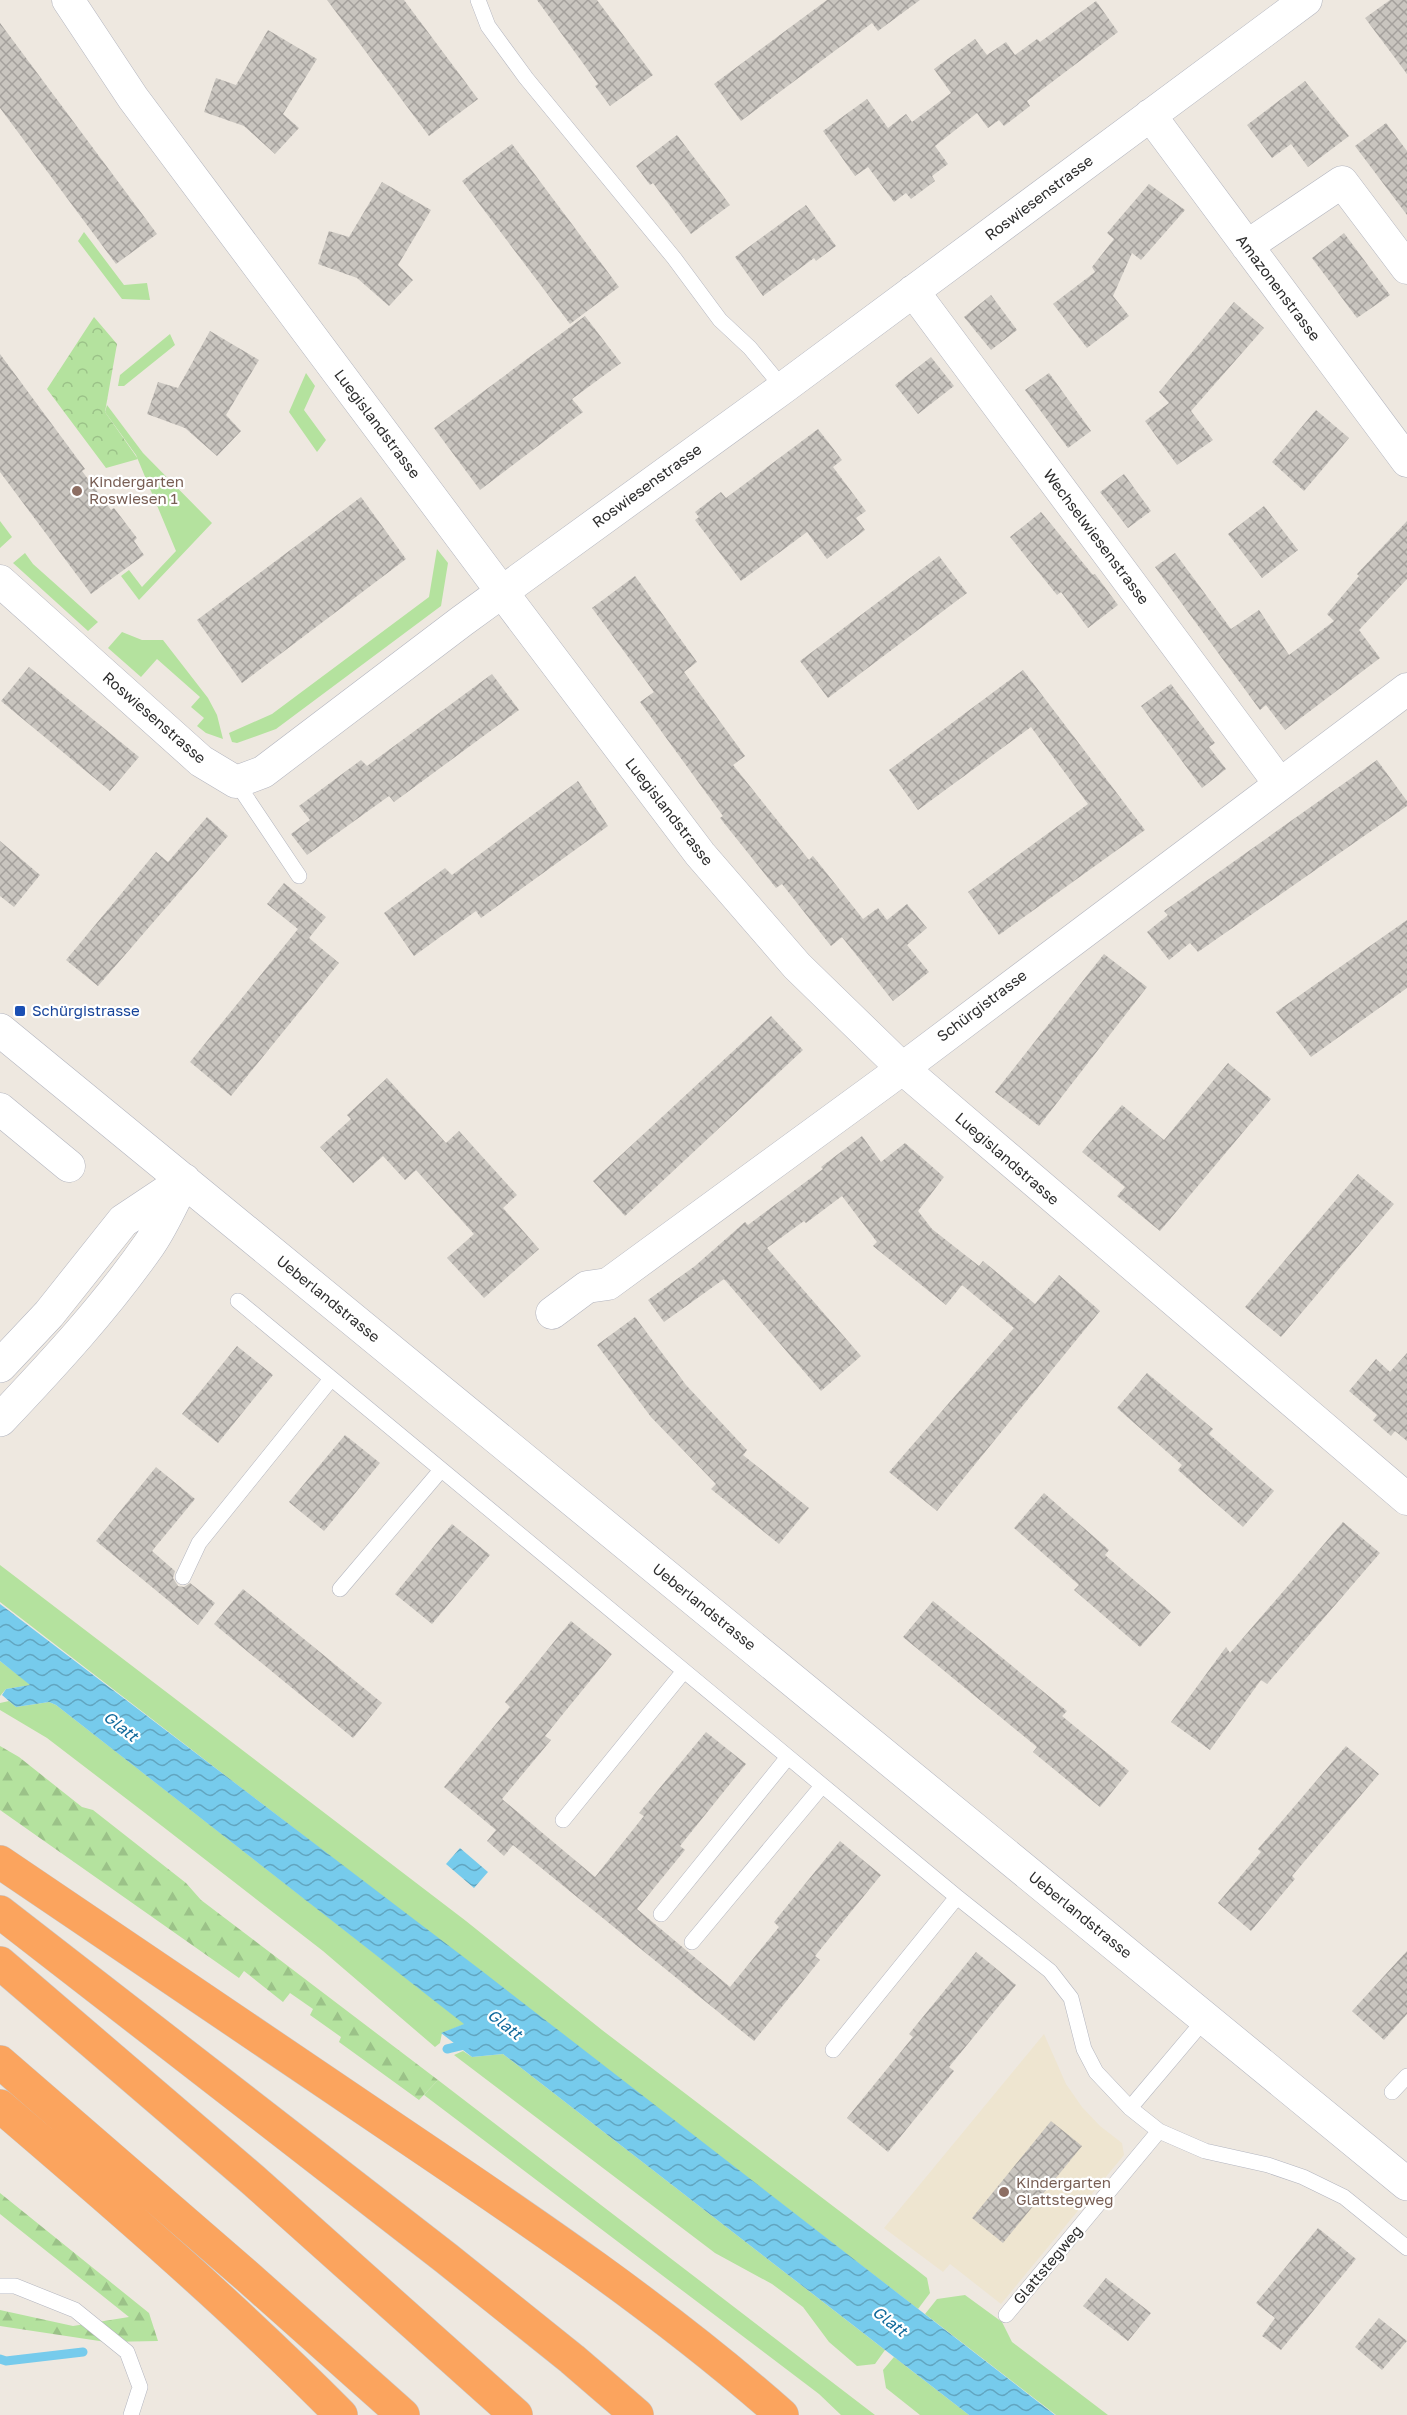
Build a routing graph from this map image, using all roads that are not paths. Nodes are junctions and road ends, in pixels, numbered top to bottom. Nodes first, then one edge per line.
1 (68, 0) edge
2 (478, 0) edge
3 (1306, 0) edge
4 (1150, 116) junction
5 (1247, 246) junction
6 (1407, 268) edge
7 (913, 291) junction
8 (783, 388) junction
9 (1407, 461) edge
10 (0, 581) edge
11 (502, 592) junction
12 (1406, 692) edge
13 (236, 782) junction
14 (1279, 783) junction
15 (299, 876) dead end
16 (0, 1030) edge
17 (902, 1068) junction
18 (0, 1109) edge
19 (69, 1166) dead end
20 (184, 1180) junction
21 (238, 1301) dead end
22 (552, 1313) dead end
23 (0, 1366) edge
24 (331, 1379) junction
25 (0, 1420) edge
26 (441, 1470) junction
27 (1407, 1498) edge
28 (183, 1577) dead end
29 (340, 1589) dead end
30 (684, 1671) junction
31 (788, 1757) junction
32 (822, 1786) junction
33 (562, 1820) dead end
34 (0, 1862) edge
35 (957, 1897) junction
36 (0, 1912) edge
37 (661, 1914) dead end
38 (692, 1942) dead end
39 (0, 1963) edge
40 (1206, 2018) junction
41 (833, 2050) dead end
42 (0, 2062) edge
43 (1407, 2076) edge
44 (1392, 2092) dead end
45 (0, 2106) edge
46 (1130, 2108) junction
47 (1159, 2131) junction
48 (1407, 2184) edge
49 (1407, 2248) edge
50 (0, 2286) edge
51 (1006, 2315) dead end
52 (130, 2415) edge
53 (342, 2415) edge
54 (403, 2415) edge
55 (516, 2415) edge
56 (637, 2415) edge
57 (782, 2415) edge

1 - 11 street, Luegislandstrasse
2 - 8 lane
3 - 4 street, Roswiesenstrasse
4 - 5 street, Amazonenstrasse
4 - 7 street, Roswiesenstrasse
5 - 6 street
5 - 9 street, Amazonenstrasse
7 - 8 street, Roswiesenstrasse
7 - 14 street, Wechselwiesenstrasse
8 - 11 street, Roswiesenstrasse
10 - 13 street, Roswiesenstrasse
11 - 13 street, Roswiesenstrasse
11 - 17 street, Luegislandstrasse
12 - 14 street, Schürgistrasse
13 - 15 lane
14 - 17 street, Schürgistrasse
16 - 20 street, Ueberlandstrasse
17 - 22 street, Schürgistrasse
17 - 27 street, Luegislandstrasse
18 - 19 street
20 - 23 street
20 - 25 street
20 - 40 street, Ueberlandstrasse
21 - 24 lane
24 - 26 lane
24 - 28 lane
26 - 29 lane
26 - 30 lane
30 - 31 lane
30 - 33 lane
31 - 32 lane
31 - 37 lane
32 - 35 lane
32 - 38 lane
34 - 57 highway
35 - 41 lane
35 - 46 lane
36 - 56 highway
39 - 55 highway
40 - 46 lane
40 - 48 street, Ueberlandstrasse
42 - 54 highway
43 - 44 lane
45 - 53 highway
46 - 47 lane
47 - 49 lane
47 - 51 lane, Glattstegweg
50 - 52 lane

